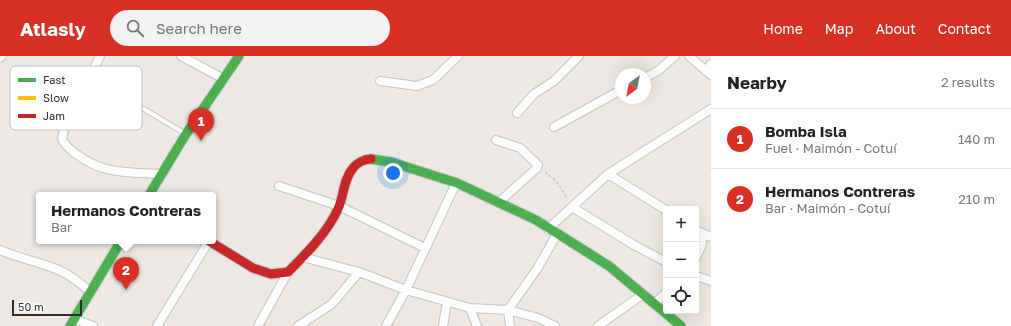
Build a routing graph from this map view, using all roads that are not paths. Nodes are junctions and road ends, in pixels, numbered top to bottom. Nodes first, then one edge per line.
1 (2, 56) edge
2 (100, 56) edge
3 (181, 56) edge
4 (239, 56) edge
5 (458, 56) edge
6 (579, 56) edge
7 (675, 56) edge
8 (689, 56) edge
9 (0, 58) edge
10 (95, 66) edge
11 (709, 70) edge
12 (651, 74) edge
13 (224, 79) junction
14 (380, 82) dead end
15 (615, 93) edge
16 (144, 109) dead end
17 (711, 109) edge
18 (517, 113) dead end
19 (554, 127) dead end
20 (64, 130) edge
21 (186, 134) junction
22 (496, 140) dead end
23 (162, 174) junction
24 (608, 174) junction
25 (456, 183) junction
26 (279, 186) dead end
27 (151, 192) edge
28 (499, 202) junction
29 (339, 206) junction
30 (572, 207) junction
31 (663, 208) edge
32 (548, 229) junction
33 (699, 231) edge
34 (699, 233) edge
35 (557, 234) junction
36 (711, 237) edge
37 (119, 244) edge
38 (207, 244) edge
39 (214, 244) edge
40 (425, 248) junction
41 (0, 250) edge
42 (699, 252) edge
43 (302, 257) junction
44 (663, 260) edge
45 (288, 272) junction
46 (358, 272) junction
47 (699, 277) edge
48 (711, 281) edge
49 (406, 290) junction
50 (90, 292) junction
51 (642, 295) junction
52 (663, 296) edge
53 (447, 302) junction
54 (654, 304) junction
55 (470, 308) junction
56 (508, 310) junction
57 (670, 318) junction
58 (72, 323) edge
59 (93, 326) edge
60 (157, 326) edge
61 (258, 326) edge
62 (298, 326) edge
63 (386, 326) edge
64 (443, 326) edge
65 (477, 326) edge
66 (510, 326) edge
67 (555, 326) edge
68 (598, 326) edge
69 (665, 326) edge
70 (681, 326) edge

1 - 9 street
2 - 10 street
3 - 13 street
4 - 13 street
5 - 14 street
6 - 18 street
7 - 12 street
8 - 11 street
13 - 21 street
15 - 19 street
16 - 21 lane
17 - 24 street
20 - 23 street
21 - 23 street
22 - 28 street
23 - 27 street
24 - 30 street
24 - 31 street
25 - 28 street
25 - 29 street
25 - 40 street
26 - 29 street
28 - 32 street
29 - 40 street
29 - 43 street
30 - 32 street
30 - 44 street
32 - 35 street
33 - 36 street
34 - 42 street
35 - 51 street
35 - 56 street
37 - 50 street
38 - 60 street
39 - 45 street
40 - 49 street
41 - 50 street
43 - 45 street
43 - 46 street
45 - 61 street
46 - 49 street
46 - 62 street
47 - 48 street
49 - 53 street
49 - 63 street
50 - 58 street
51 - 54 street
51 - 68 street
52 - 54 street
53 - 55 street
53 - 64 street
54 - 57 street
55 - 56 street
55 - 65 street
56 - 66 street
56 - 67 street
57 - 69 street
57 - 70 street
58 - 59 street

